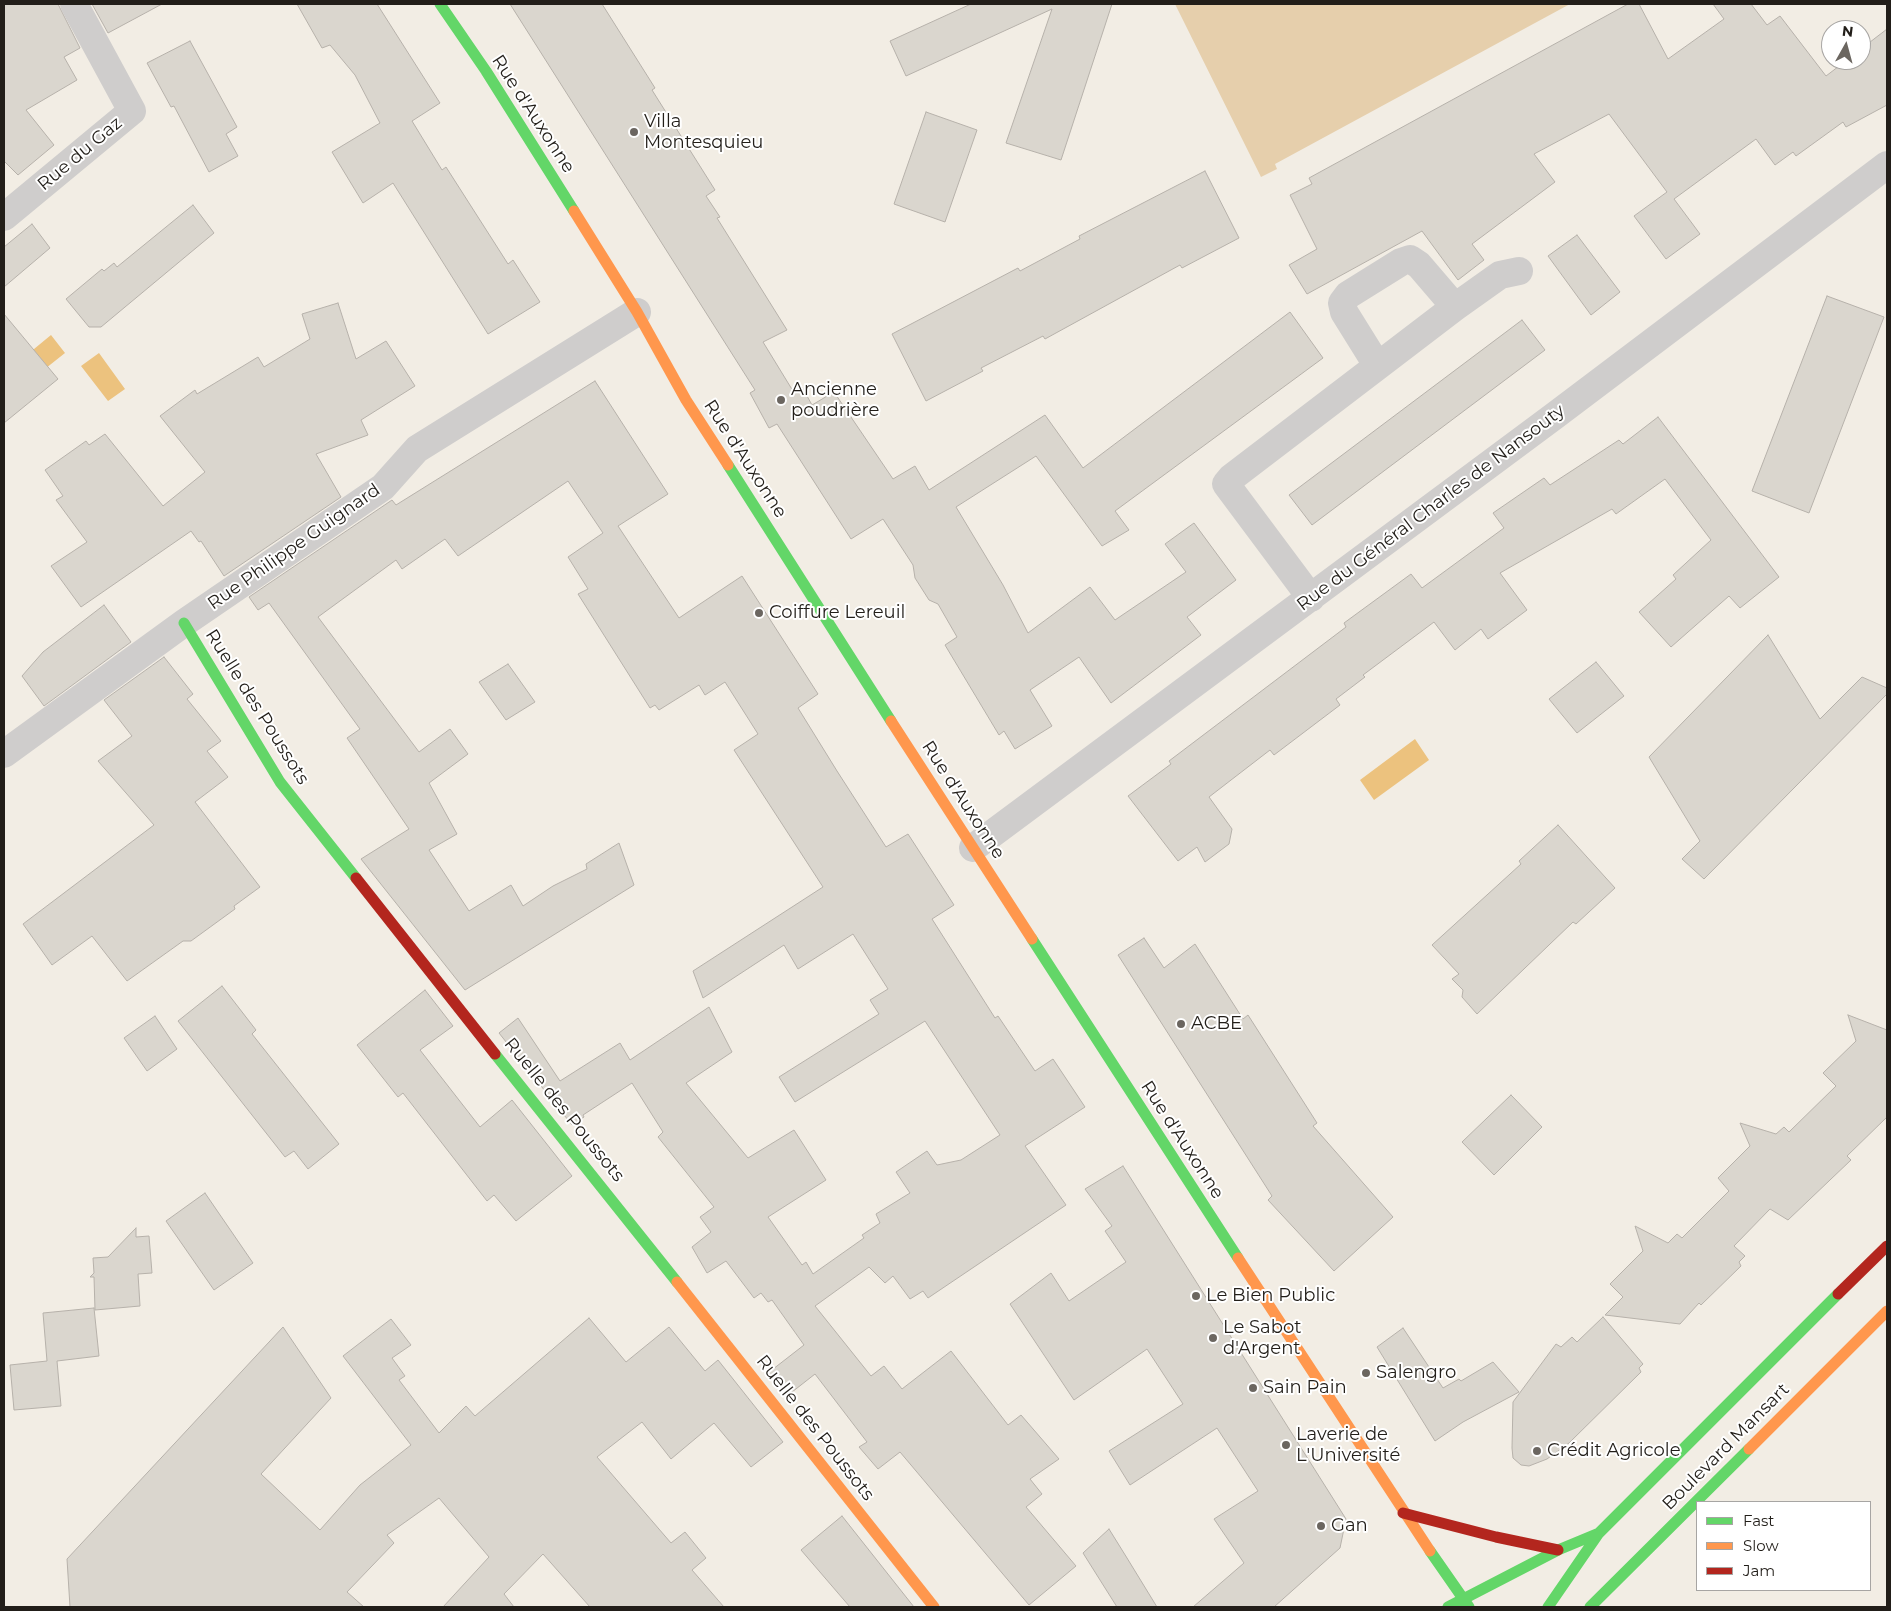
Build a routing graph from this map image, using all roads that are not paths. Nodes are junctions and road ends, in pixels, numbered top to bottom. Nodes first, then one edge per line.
1 (74, 4) edge
2 (440, 4) edge
3 (1887, 165) edge
4 (4, 217) edge
5 (1519, 271) dead end
6 (1455, 307) junction
7 (637, 312) junction
8 (1377, 365) junction
9 (1311, 598) junction
10 (184, 623) junction
11 (4, 754) edge
12 (973, 848) junction
13 (1887, 1246) edge
14 (1887, 1311) edge
15 (1696, 1501) edge
16 (1696, 1501) edge
17 (1403, 1513) junction
18 (1599, 1533) junction
19 (1558, 1550) junction
20 (1465, 1605) edge
21 (934, 1607) edge
22 (1447, 1607) edge
23 (1548, 1607) edge
24 (1590, 1607) edge

1 - 4 street, Rue du Gaz
2 - 7 main road, Rue d'Auxonne
3 - 9 street, Rue du Général Charles de Nansouty
5 - 6 street
6 - 8 street
6 - 8 street
7 - 10 street, Rue Philippe Guignard
7 - 12 main road, Rue d'Auxonne
8 - 9 street
9 - 12 street, Rue du Général Charles de Nansouty
10 - 11 street, Rue Philippe Guignard
10 - 21 main road, Ruelle des Poussots
12 - 17 main road, Rue d'Auxonne
13 - 18 main road, Boulevard Mansart
14 - 16 main road, Boulevard Mansart
15 - 24 main road, Boulevard Mansart
17 - 19 main road
17 - 20 main road, Rue d'Auxonne
18 - 19 main road
18 - 23 main road
19 - 20 main road
20 - 22 main road

